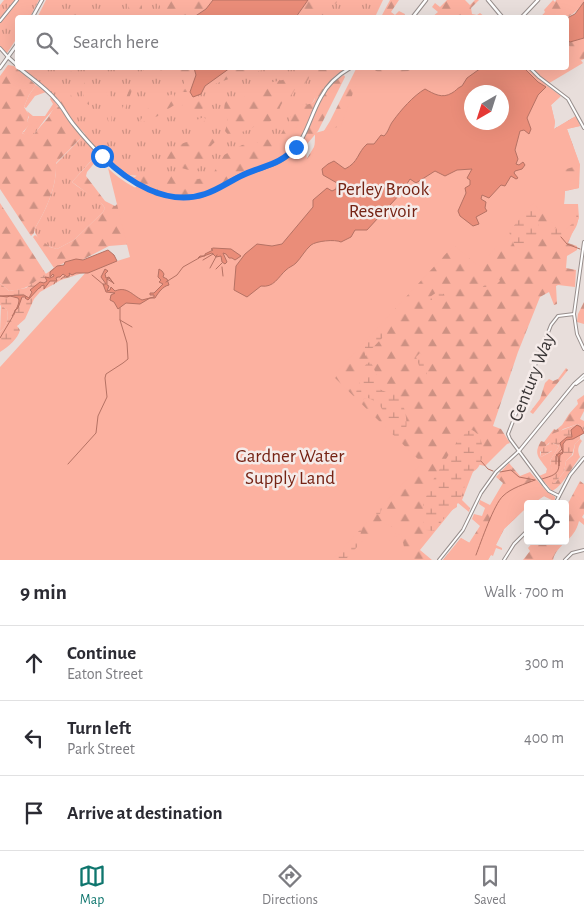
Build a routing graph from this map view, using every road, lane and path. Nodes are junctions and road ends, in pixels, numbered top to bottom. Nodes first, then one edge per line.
1 (17, 0) edge
2 (42, 0) edge
3 (426, 0) edge
4 (488, 0) edge
5 (538, 0) edge
6 (34, 15) edge
7 (414, 15) edge
8 (500, 15) edge
9 (524, 15) edge
10 (0, 22) edge
11 (15, 47) edge
12 (0, 48) edge
13 (8, 57) junction
14 (15, 64) edge
15 (0, 68) edge
16 (22, 70) edge
17 (347, 70) edge
18 (532, 70) edge
19 (584, 128) edge
20 (584, 242) edge
21 (574, 314) junction
22 (584, 349) edge
23 (584, 377) edge
24 (519, 451) junction
25 (584, 458) edge
26 (559, 496) junction
27 (557, 500) edge
28 (524, 534) edge
29 (584, 550) edge
30 (439, 560) edge
31 (504, 560) edge
32 (565, 560) edge

1 - 10 street
2 - 6 street
3 - 7 street
4 - 8 street
5 - 9 street
11 - 13 street
12 - 13 street
13 - 14 street
13 - 15 street
16 - 17 street
18 - 19 street
20 - 21 street
21 - 22 street
21 - 24 street, Century Way
23 - 24 street
24 - 26 street, Century Way
24 - 30 street
25 - 26 street
26 - 27 street
28 - 31 street
29 - 32 street

